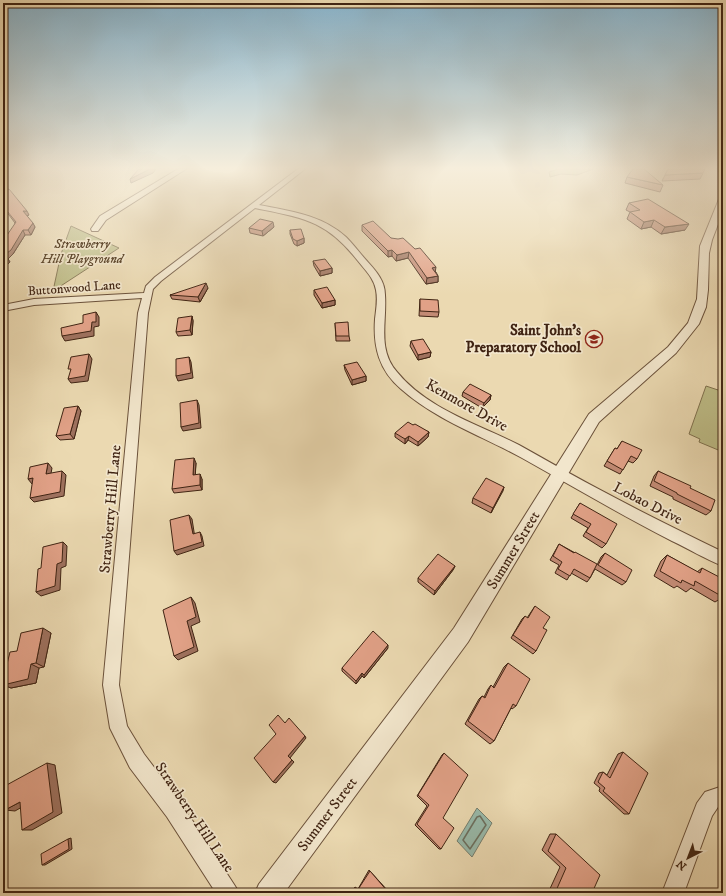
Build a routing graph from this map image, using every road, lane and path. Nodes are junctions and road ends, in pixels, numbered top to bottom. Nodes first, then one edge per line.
1 (115, 211) edge
2 (247, 211) edge
3 (272, 211) edge
4 (720, 211) edge
5 (94, 229) dead end
6 (147, 295) junction
7 (3, 308) edge
8 (560, 474) junction
9 (723, 559) edge
10 (723, 796) edge
11 (228, 893) edge
12 (268, 893) edge
13 (673, 893) edge

1 - 5 street
2 - 6 street, Strawberry Hill Lane
3 - 8 street, Kenmore Drive
4 - 8 street, Summer Street
6 - 7 street, Buttonwood Lane
6 - 11 street, Strawberry Hill Lane
8 - 9 street, Lobao Drive
8 - 12 street, Summer Street
10 - 13 street

